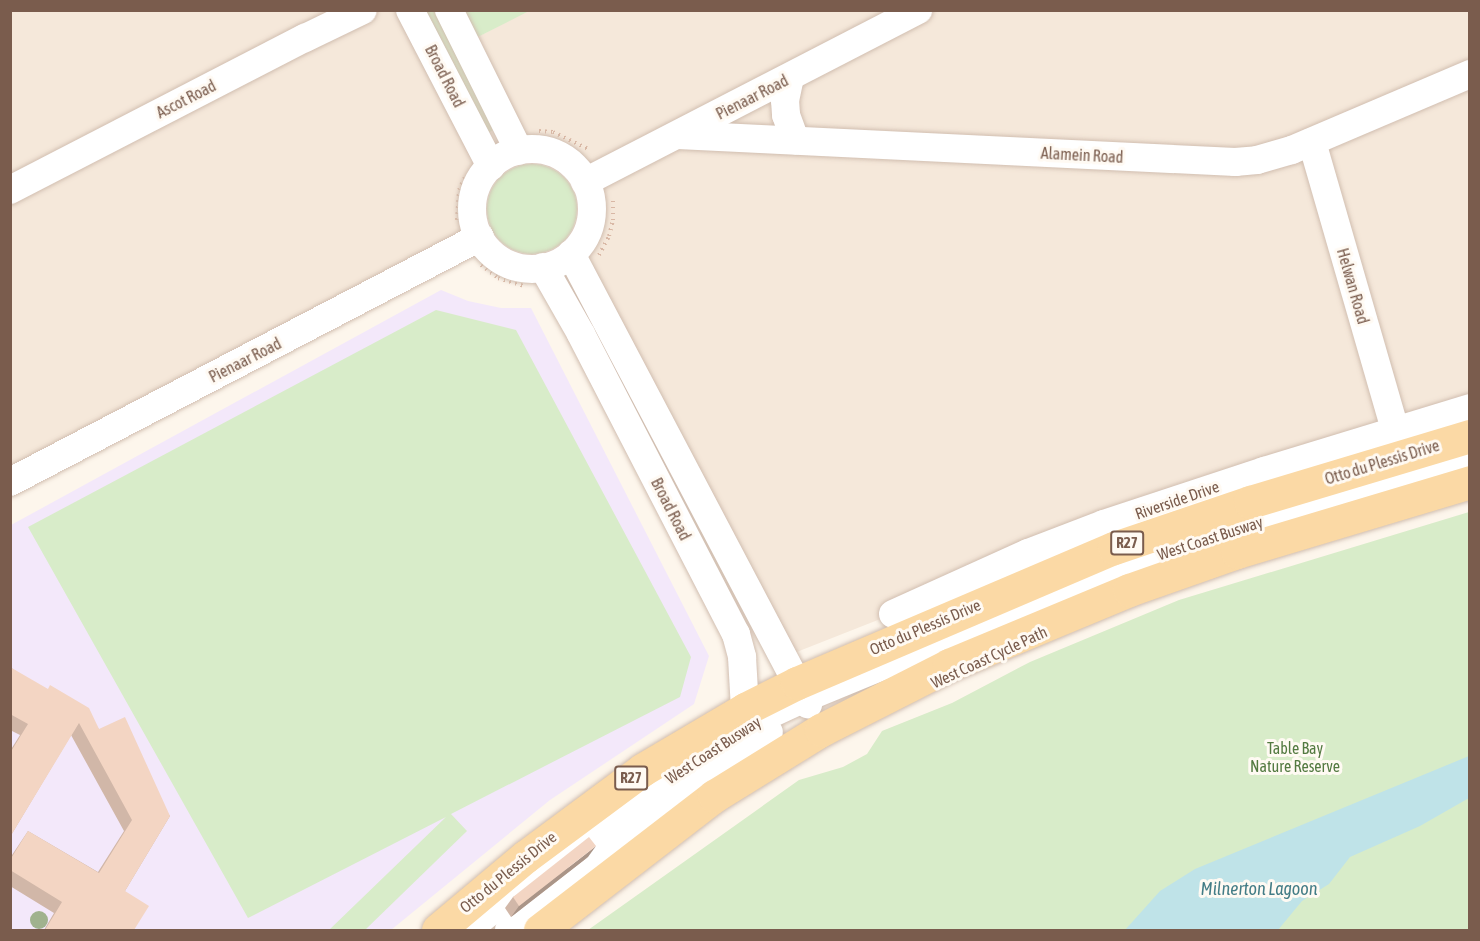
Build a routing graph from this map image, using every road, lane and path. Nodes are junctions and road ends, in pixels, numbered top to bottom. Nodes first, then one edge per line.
1 (363, 10) edge
2 (411, 10) edge
3 (449, 10) edge
4 (918, 10) edge
5 (1470, 74) edge
6 (790, 77) junction
7 (678, 135) junction
8 (795, 140) junction
9 (1311, 142) junction
10 (519, 151) junction
11 (491, 166) junction
12 (585, 182) junction
13 (10, 190) edge
14 (480, 237) junction
15 (571, 254) junction
16 (543, 267) junction
17 (1470, 408) edge
18 (1395, 430) junction
19 (1470, 436) edge
20 (1470, 458) edge
21 (10, 482) edge
22 (1470, 482) edge
23 (710, 515) junction
24 (681, 527) junction
25 (893, 614) dead end
26 (811, 701) junction
27 (758, 732) junction
28 (714, 796) junction
29 (651, 819) junction
30 (438, 930) edge
31 (467, 930) edge
32 (509, 930) edge
33 (540, 930) edge

1 - 13 street, Ascot Road
2 - 11 street, Broad Road
3 - 10 street, Broad Road
4 - 6 street, Pienaar Road
5 - 9 street, Alamein Road
6 - 7 street, Pienaar Road
6 - 8 street
7 - 8 street, Alamein Road
7 - 12 street, Pienaar Road
8 - 9 street, Alamein Road
9 - 18 street, Helwan Road
10 - 11 street
10 - 12 street
11 - 14 street
12 - 15 street
14 - 16 street
14 - 21 street, Pienaar Road
15 - 16 street
15 - 23 street, Broad Road
16 - 24 street, Broad Road
17 - 18 street, Riverside Drive
18 - 25 street, Riverside Drive
19 - 26 main road, Otto du Plessis Drive / R27
20 - 26 street, West Coast Busway
22 - 26 main road, Otto du Plessis Drive / R27
23 - 24 street
23 - 26 street, Broad Road
24 - 27 street, Broad Road
26 - 27 main road, Otto du Plessis Drive / R27
26 - 27 main road, Otto du Plessis Drive / R27
27 - 28 main road, Otto du Plessis Drive / R27
27 - 29 street, West Coast Busway
27 - 30 main road, Otto du Plessis Drive / R27
27 - 31 street, West Coast Busway
28 - 29 street, West Coast Busway
28 - 33 main road, Otto du Plessis Drive / R27
29 - 32 street, West Coast Busway

